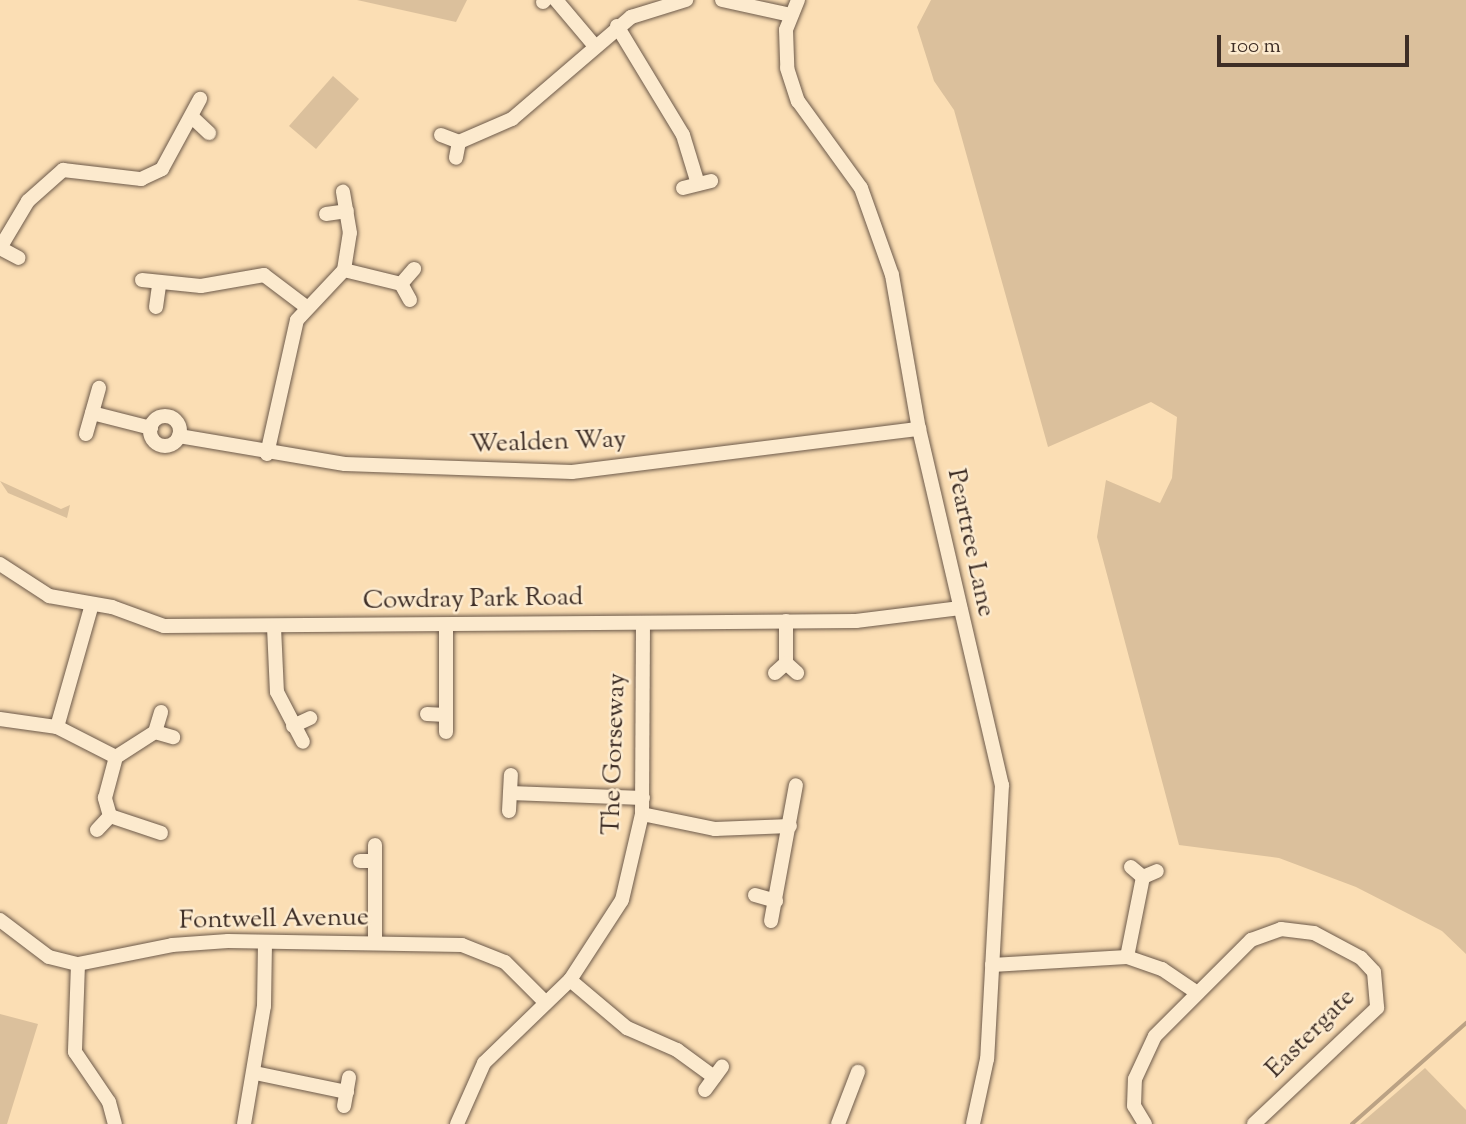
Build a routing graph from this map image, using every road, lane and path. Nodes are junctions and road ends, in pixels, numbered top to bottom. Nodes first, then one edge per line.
1 (687, 0) edge
2 (722, 0) edge
3 (798, 0) edge
4 (548, 1) edge
5 (791, 15) junction
6 (617, 26) junction
7 (593, 44) junction
8 (200, 99) dead end
9 (193, 118) junction
10 (209, 133) dead end
11 (441, 135) dead end
12 (459, 142) junction
13 (456, 158) dead end
14 (683, 188) dead end
15 (343, 192) dead end
16 (347, 211) junction
17 (326, 214) dead end
18 (0, 248) edge
19 (19, 258) dead end
20 (414, 269) dead end
21 (344, 270) junction
22 (142, 280) dead end
23 (401, 284) junction
24 (159, 286) junction
25 (410, 300) dead end
26 (305, 306) junction
27 (156, 307) dead end
28 (99, 388) dead end
29 (92, 413) junction
30 (151, 428) junction
31 (919, 429) junction
32 (86, 434) dead end
33 (179, 436) junction
34 (267, 454) junction
35 (0, 564) edge
36 (92, 604) junction
37 (960, 608) junction
38 (786, 621) junction
39 (643, 623) junction
40 (446, 625) junction
41 (274, 627) junction
42 (786, 663) junction
43 (775, 673) dead end
44 (797, 673) dead end
45 (161, 712) dead end
46 (427, 715) dead end
47 (446, 715) junction
48 (310, 718) dead end
49 (0, 719) edge
50 (293, 726) junction
51 (57, 727) junction
52 (156, 732) junction
53 (446, 733) dead end
54 (173, 737) dead end
55 (303, 742) dead end
56 (116, 757) junction
57 (511, 775) dead end
58 (796, 785) dead end
59 (510, 793) junction
60 (643, 798) junction
61 (509, 811) dead end
62 (642, 814) junction
63 (110, 816) junction
64 (790, 826) junction
65 (97, 831) dead end
66 (161, 833) dead end
67 (375, 845) dead end
68 (360, 861) dead end
69 (375, 861) junction
70 (1157, 871) dead end
71 (755, 895) dead end
72 (776, 901) junction
73 (0, 920) edge
74 (771, 922) dead end
75 (265, 943) junction
76 (375, 943) junction
77 (1128, 957) junction
78 (78, 964) junction
79 (992, 965) junction
80 (570, 980) junction
81 (1196, 992) junction
82 (545, 1002) junction
83 (858, 1072) dead end
84 (255, 1073) junction
85 (705, 1090) dead end
86 (347, 1092) dead end
87 (457, 1122) edge
88 (115, 1124) edge
89 (244, 1124) edge
90 (838, 1124) edge
91 (973, 1124) edge
92 (1145, 1124) edge
93 (1254, 1124) edge

1 - 6 street
2 - 5 street
3 - 5 street, Peartree Lane
4 - 7 street
5 - 31 street, Peartree Lane
6 - 7 street
6 - 14 street
7 - 12 street
8 - 9 street
9 - 10 street
9 - 18 street
11 - 12 street
12 - 13 street
15 - 16 street
16 - 17 street
16 - 21 street
18 - 19 street
20 - 23 street
21 - 23 street
21 - 26 street
22 - 24 street
23 - 25 street
24 - 26 street
24 - 27 street
26 - 34 street
28 - 29 street
29 - 30 street, Wealden Way
29 - 32 street
30 - 33 street, Wealden Way
30 - 33 street, Wealden Way
31 - 34 street, Wealden Way
31 - 37 street, Peartree Lane
33 - 34 street, Wealden Way
35 - 36 street, Cowdray Park Road
36 - 41 street, Cowdray Park Road
36 - 51 street
37 - 38 street, Cowdray Park Road
37 - 79 street, Peartree Lane
38 - 39 street, Cowdray Park Road
38 - 42 street
39 - 40 street, Cowdray Park Road
39 - 60 street, The Gorseway
40 - 41 street, Cowdray Park Road
40 - 47 street
41 - 50 street
42 - 43 street
42 - 44 street
45 - 52 street
46 - 47 street
47 - 53 street
48 - 50 street
49 - 51 street
50 - 55 street
51 - 56 street
52 - 54 street
52 - 56 street
56 - 63 street
57 - 59 street
58 - 64 street
59 - 60 street
59 - 61 street
60 - 62 street, The Gorseway
62 - 64 street
62 - 80 street, The Gorseway
63 - 65 street
63 - 66 street
64 - 72 street
67 - 69 street
68 - 69 street
69 - 76 street
70 - 77 street
71 - 72 street
72 - 74 street
73 - 78 street, Fontwell Avenue
75 - 76 street, Fontwell Avenue
75 - 78 street, Fontwell Avenue
75 - 84 street
76 - 82 street, Fontwell Avenue
77 - 79 street
77 - 81 street
78 - 88 street
79 - 91 street, Peartree Lane
80 - 82 street, The Gorseway
80 - 85 street
81 - 92 street, Eastergate
81 - 93 street, Eastergate
82 - 87 street, The Gorseway
83 - 90 street
84 - 86 street
84 - 89 street

